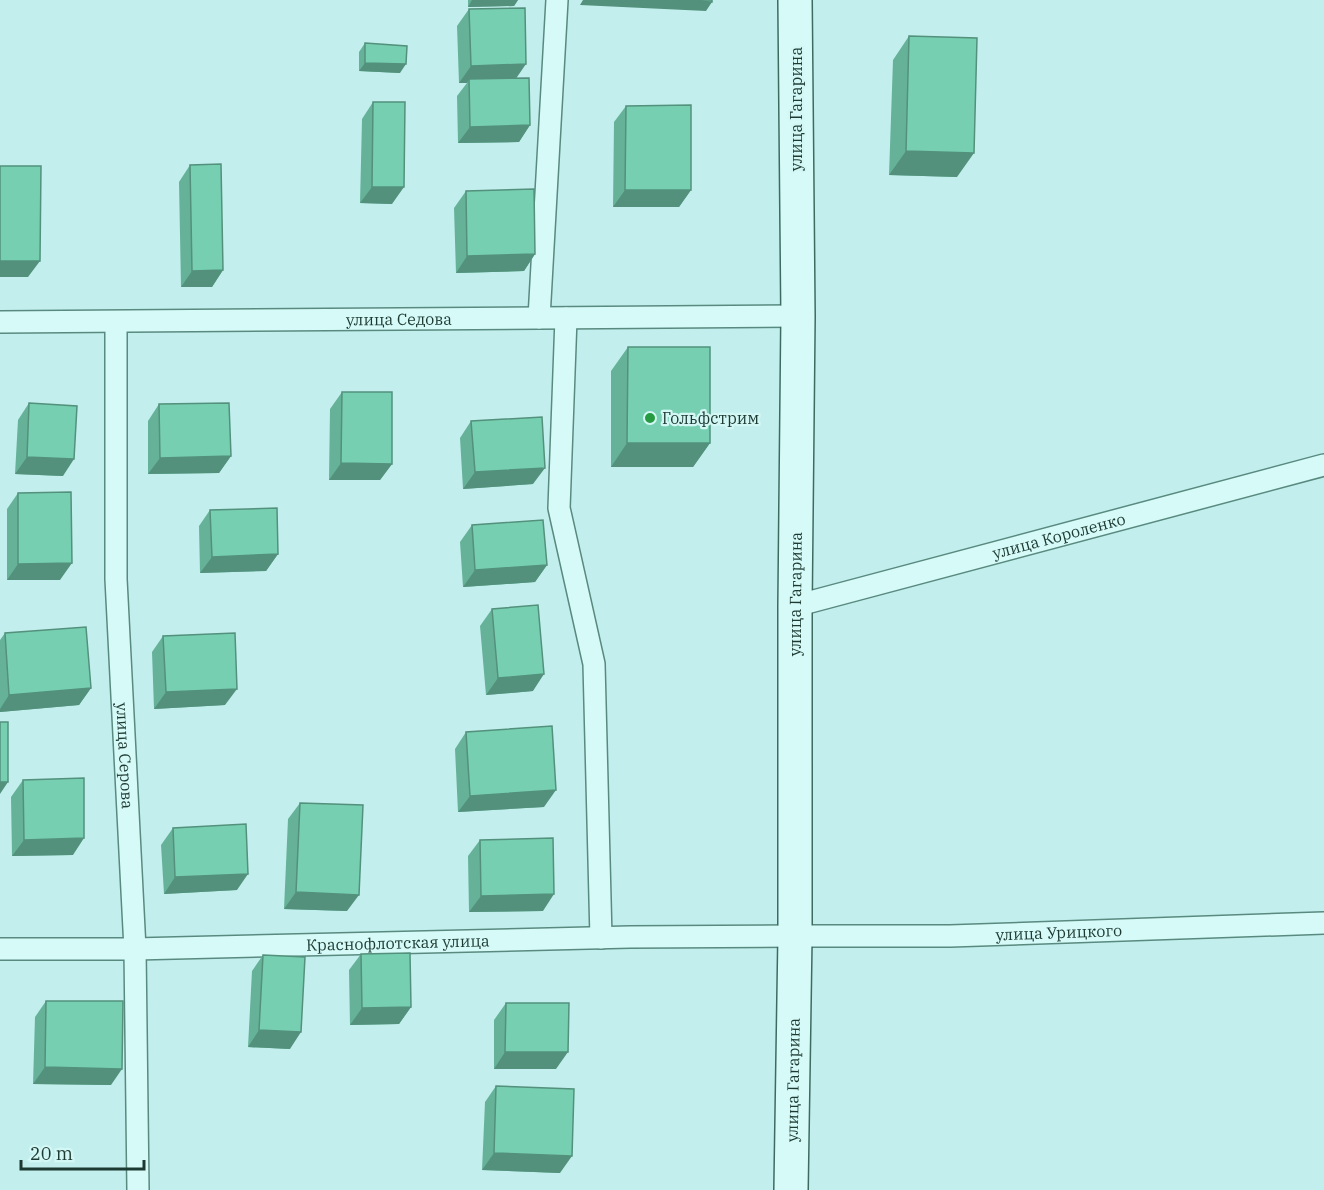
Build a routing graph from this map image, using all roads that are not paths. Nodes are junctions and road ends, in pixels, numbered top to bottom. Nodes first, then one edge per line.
1 (557, 0) edge
2 (795, 0) edge
3 (798, 316) junction
4 (539, 318) junction
5 (566, 318) junction
6 (0, 322) edge
7 (116, 322) junction
8 (1324, 465) edge
9 (795, 606) junction
10 (1324, 923) edge
11 (795, 936) junction
12 (601, 938) junction
13 (0, 949) edge
14 (135, 949) junction
15 (138, 1190) edge
16 (791, 1190) edge

1 - 4 lane
2 - 3 main road, улица Гагарина
3 - 5 lane, улица Седова
3 - 9 main road, улица Гагарина
4 - 5 lane, улица Седова
4 - 7 lane, улица Седова
5 - 12 lane
6 - 7 lane, улица Седова
7 - 14 lane, улица Серова
8 - 9 lane, улица Короленко
9 - 11 main road, улица Гагарина
10 - 11 lane, улица Урицкого
11 - 12 lane, Краснофлотская улица
11 - 16 main road, улица Гагарина
12 - 14 lane, Краснофлотская улица
13 - 14 lane, Краснофлотская улица
14 - 15 lane, улица Серова

